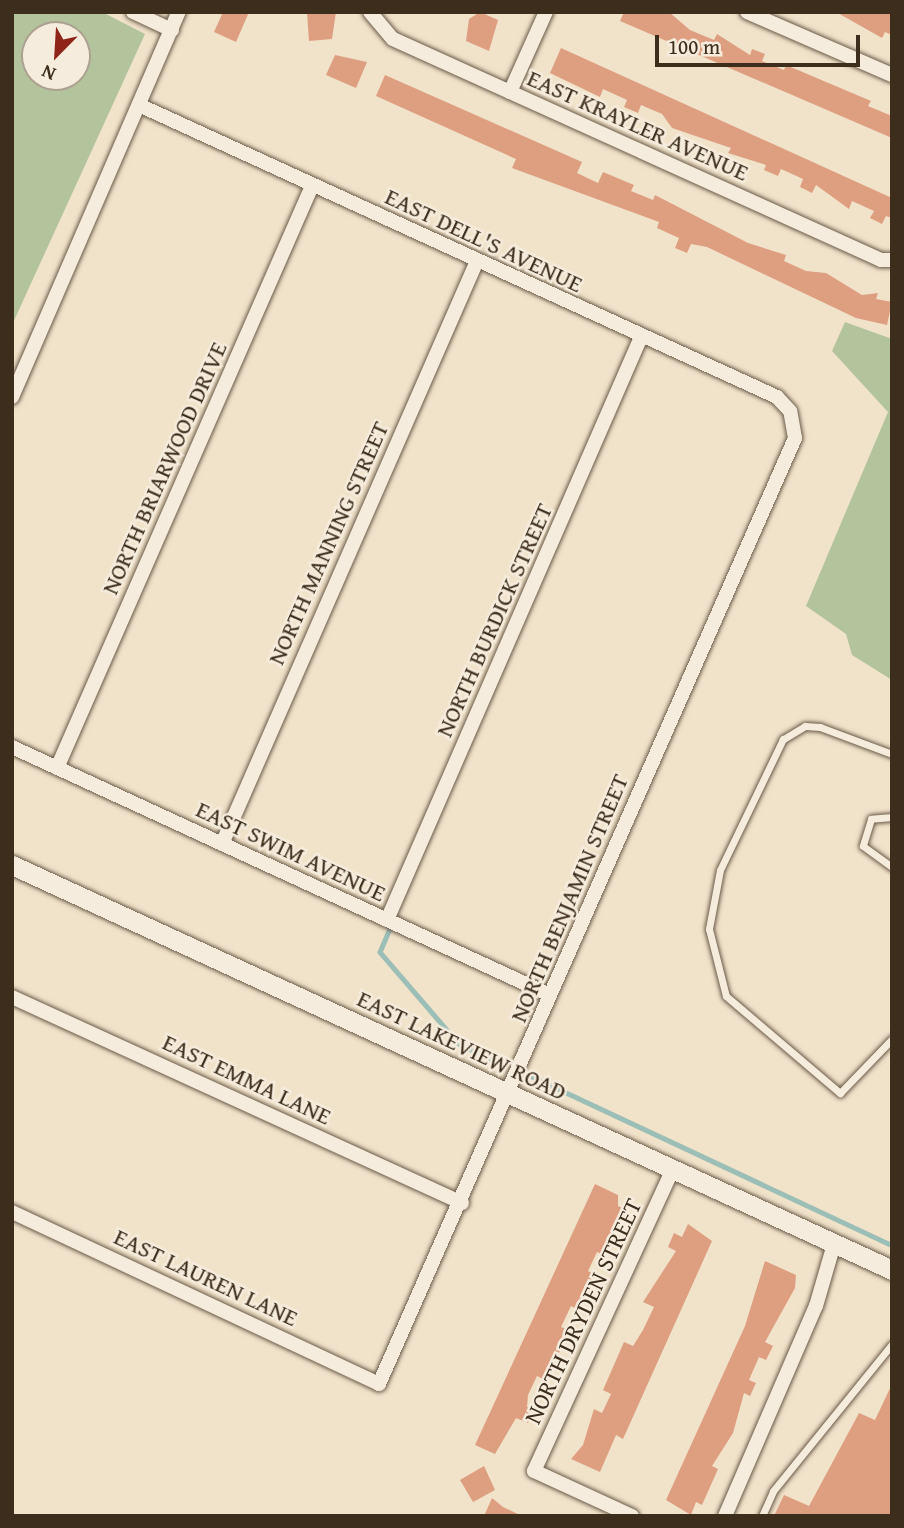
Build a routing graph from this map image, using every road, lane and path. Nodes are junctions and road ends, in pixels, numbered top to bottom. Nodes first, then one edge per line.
1 (134, 12) edge
2 (179, 12) edge
3 (546, 12) edge
4 (747, 12) edge
5 (371, 16) edge
6 (172, 30) junction
7 (892, 75) edge
8 (510, 92) junction
9 (139, 105) junction
10 (312, 186) junction
11 (892, 260) edge
12 (477, 261) junction
13 (641, 337) junction
14 (12, 397) edge
15 (795, 428) joint
16 (12, 747) edge
17 (892, 754) edge
18 (57, 768) junction
19 (892, 817) edge
20 (222, 844) junction
21 (12, 865) edge
22 (892, 867) edge
23 (387, 920) junction
24 (550, 995) junction
25 (12, 997) edge
26 (892, 1039) edge
27 (512, 1095) junction
28 (673, 1169) junction
29 (462, 1203) junction
30 (12, 1212) edge
31 (834, 1244) junction
32 (892, 1270) edge
33 (892, 1344) edge
34 (380, 1384) joint
35 (632, 1516) edge
36 (725, 1516) edge
37 (762, 1516) edge

1 - 6 street
2 - 6 street
3 - 8 street
4 - 7 street
5 - 8 street, EAST KRAYLER AVENUE
6 - 9 street
8 - 11 street, EAST KRAYLER AVENUE
9 - 10 street, EAST DELL'S AVENUE
9 - 14 street
10 - 12 street, EAST DELL'S AVENUE
10 - 18 street, NORTH BRIARWOOD DRIVE
12 - 13 street, EAST DELL'S AVENUE
12 - 20 street, NORTH MANNING STREET
13 - 15 street, EAST DELL'S AVENUE
13 - 23 street, NORTH BURDICK STREET
15 - 24 street, NORTH BENJAMIN STREET
16 - 18 street, EAST SWIM AVENUE
17 - 26 lane
18 - 20 street, EAST SWIM AVENUE
19 - 22 lane
20 - 23 street, EAST SWIM AVENUE
21 - 27 street, EAST LAKEVIEW ROAD
23 - 24 street, EAST SWIM AVENUE
24 - 27 street, NORTH BENJAMIN STREET
25 - 29 street, EAST EMMA LANE
27 - 28 street, EAST LAKEVIEW ROAD
27 - 29 street, NORTH BENJAMIN STREET
28 - 31 street, EAST LAKEVIEW ROAD
28 - 35 street, NORTH DRYDEN STREET
29 - 34 street, NORTH BENJAMIN STREET
30 - 34 street, EAST LAUREN LANE
31 - 32 street, EAST LAKEVIEW ROAD
31 - 36 street
33 - 37 lane

